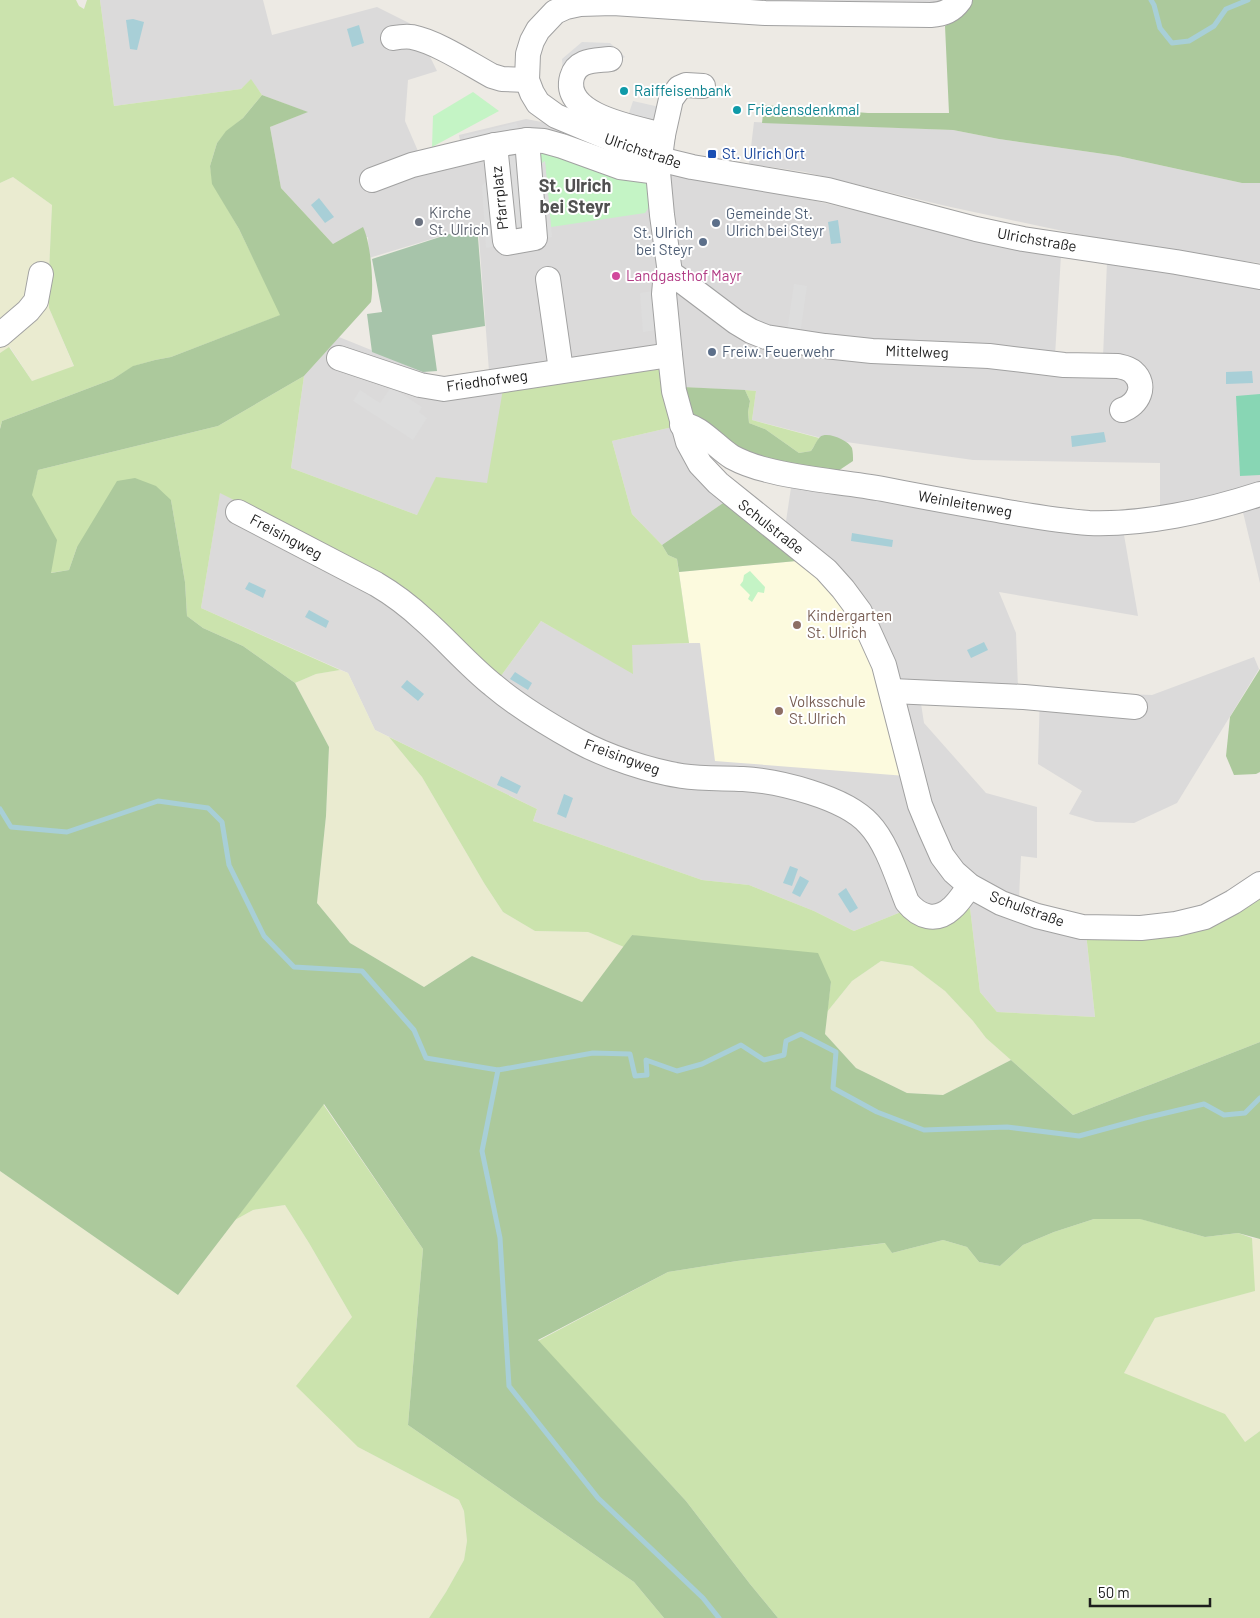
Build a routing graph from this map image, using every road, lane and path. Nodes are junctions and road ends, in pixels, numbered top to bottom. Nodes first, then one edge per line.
1 (960, 0) edge
2 (393, 38) dead end
3 (610, 59) dead end
4 (527, 80) junction
5 (703, 86) dead end
6 (663, 135) junction
7 (526, 140) junction
8 (495, 145) junction
9 (658, 166) junction
10 (372, 180) dead end
11 (670, 273) junction
12 (42, 274) dead end
13 (1260, 277) edge
14 (548, 279) dead end
15 (0, 335) edge
16 (366, 352) dead end
17 (670, 355) junction
18 (339, 358) dead end
19 (561, 370) junction
20 (420, 384) junction
21 (1122, 410) dead end
22 (682, 425) junction
23 (1260, 494) edge
24 (238, 512) dead end
25 (892, 691) junction
26 (1135, 707) dead end
27 (1260, 884) edge
28 (970, 886) junction

1 - 4 street, Ulrichstraße
2 - 4 street
3 - 6 street
4 - 9 street, Ulrichstraße
5 - 6 street
6 - 9 street
7 - 8 street, Pfarrplatz
7 - 8 street, Pfarrplatz
7 - 9 street, Pfarrplatz
8 - 10 street, Pfarrplatz
9 - 11 street
9 - 13 street, Ulrichstraße
11 - 17 street
11 - 21 street, Mittelweg
12 - 15 street
14 - 19 street
16 - 20 street
17 - 19 street, Friedhofweg
17 - 22 street, Schulstraße
18 - 20 street, Friedhofweg
19 - 20 street, Friedhofweg
22 - 23 street, Weinleitenweg
22 - 25 street, Schulstraße
24 - 28 street, Freisingweg
25 - 26 street
25 - 28 street, Schulstraße
27 - 28 street, Schulstraße

